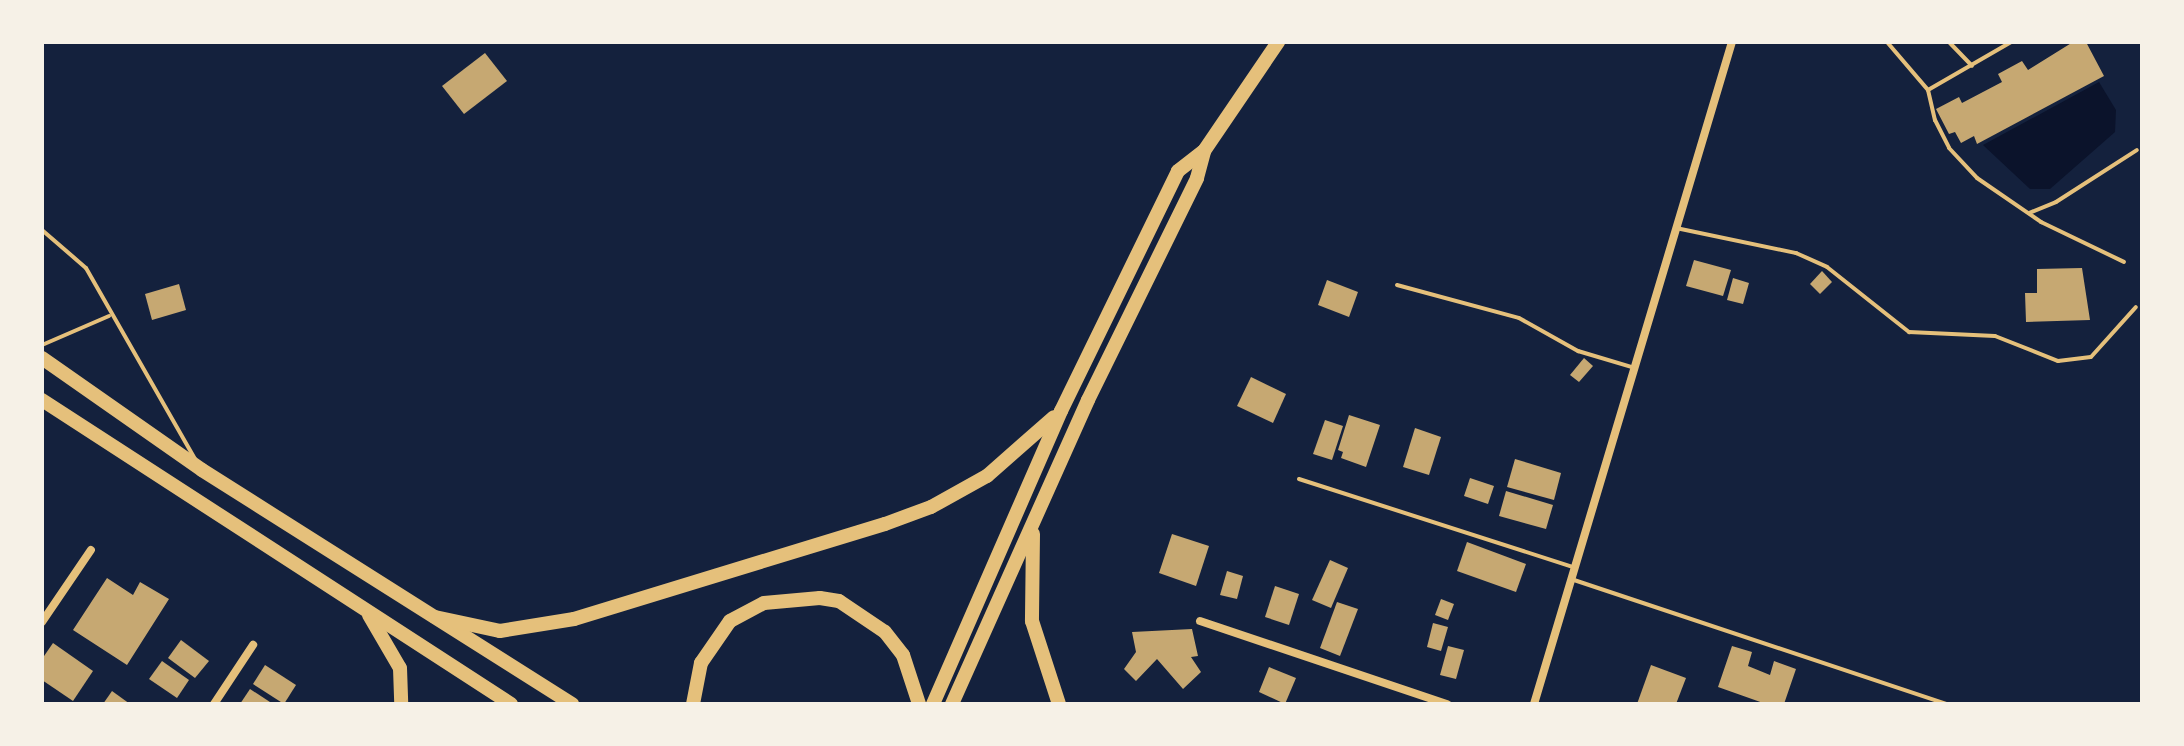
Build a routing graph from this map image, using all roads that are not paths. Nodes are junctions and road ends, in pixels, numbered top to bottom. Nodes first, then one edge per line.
1 (1278, 42) edge
2 (1732, 42) edge
3 (1887, 42) edge
4 (1949, 42) edge
5 (2011, 42) edge
6 (1972, 66) junction
7 (1928, 90) junction
8 (2137, 150) dead end
9 (1204, 151) junction
10 (2028, 214) junction
11 (1676, 228) junction
12 (42, 230) edge
13 (2124, 262) dead end
14 (1397, 285) dead end
15 (2136, 307) dead end
16 (109, 316) junction
17 (42, 345) edge
18 (42, 358) edge
19 (1635, 368) junction
20 (42, 400) edge
21 (1061, 411) junction
22 (202, 470) junction
23 (1299, 479) dead end
24 (1040, 503) junction
25 (91, 550) dead end
26 (1575, 568) junction
27 (1571, 579) junction
28 (367, 611) junction
29 (435, 617) junction
30 (1200, 621) dead end
31 (42, 622) edge
32 (253, 645) dead end
33 (214, 704) edge
34 (401, 704) edge
35 (511, 704) edge
36 (572, 704) edge
37 (693, 704) edge
38 (919, 704) edge
39 (933, 704) edge
40 (952, 704) edge
41 (1059, 704) edge
42 (1447, 704) edge
43 (1534, 704) edge
44 (1947, 704) edge

1 - 9 highway
2 - 11 street
3 - 7 lane
4 - 6 lane
5 - 6 lane
6 - 7 lane
7 - 10 lane
8 - 10 lane
9 - 21 highway
9 - 24 highway
10 - 13 lane
11 - 15 lane
11 - 19 street
12 - 16 lane
14 - 19 lane
16 - 17 lane
16 - 22 lane
18 - 22 highway
19 - 26 street
20 - 28 highway
21 - 29 highway
21 - 39 highway
22 - 29 highway
23 - 26 lane
24 - 40 highway
24 - 41 highway
25 - 31 street
26 - 27 street
27 - 43 street
27 - 44 lane
28 - 34 highway
28 - 35 highway
29 - 36 highway
30 - 42 street
32 - 33 street
37 - 38 highway

